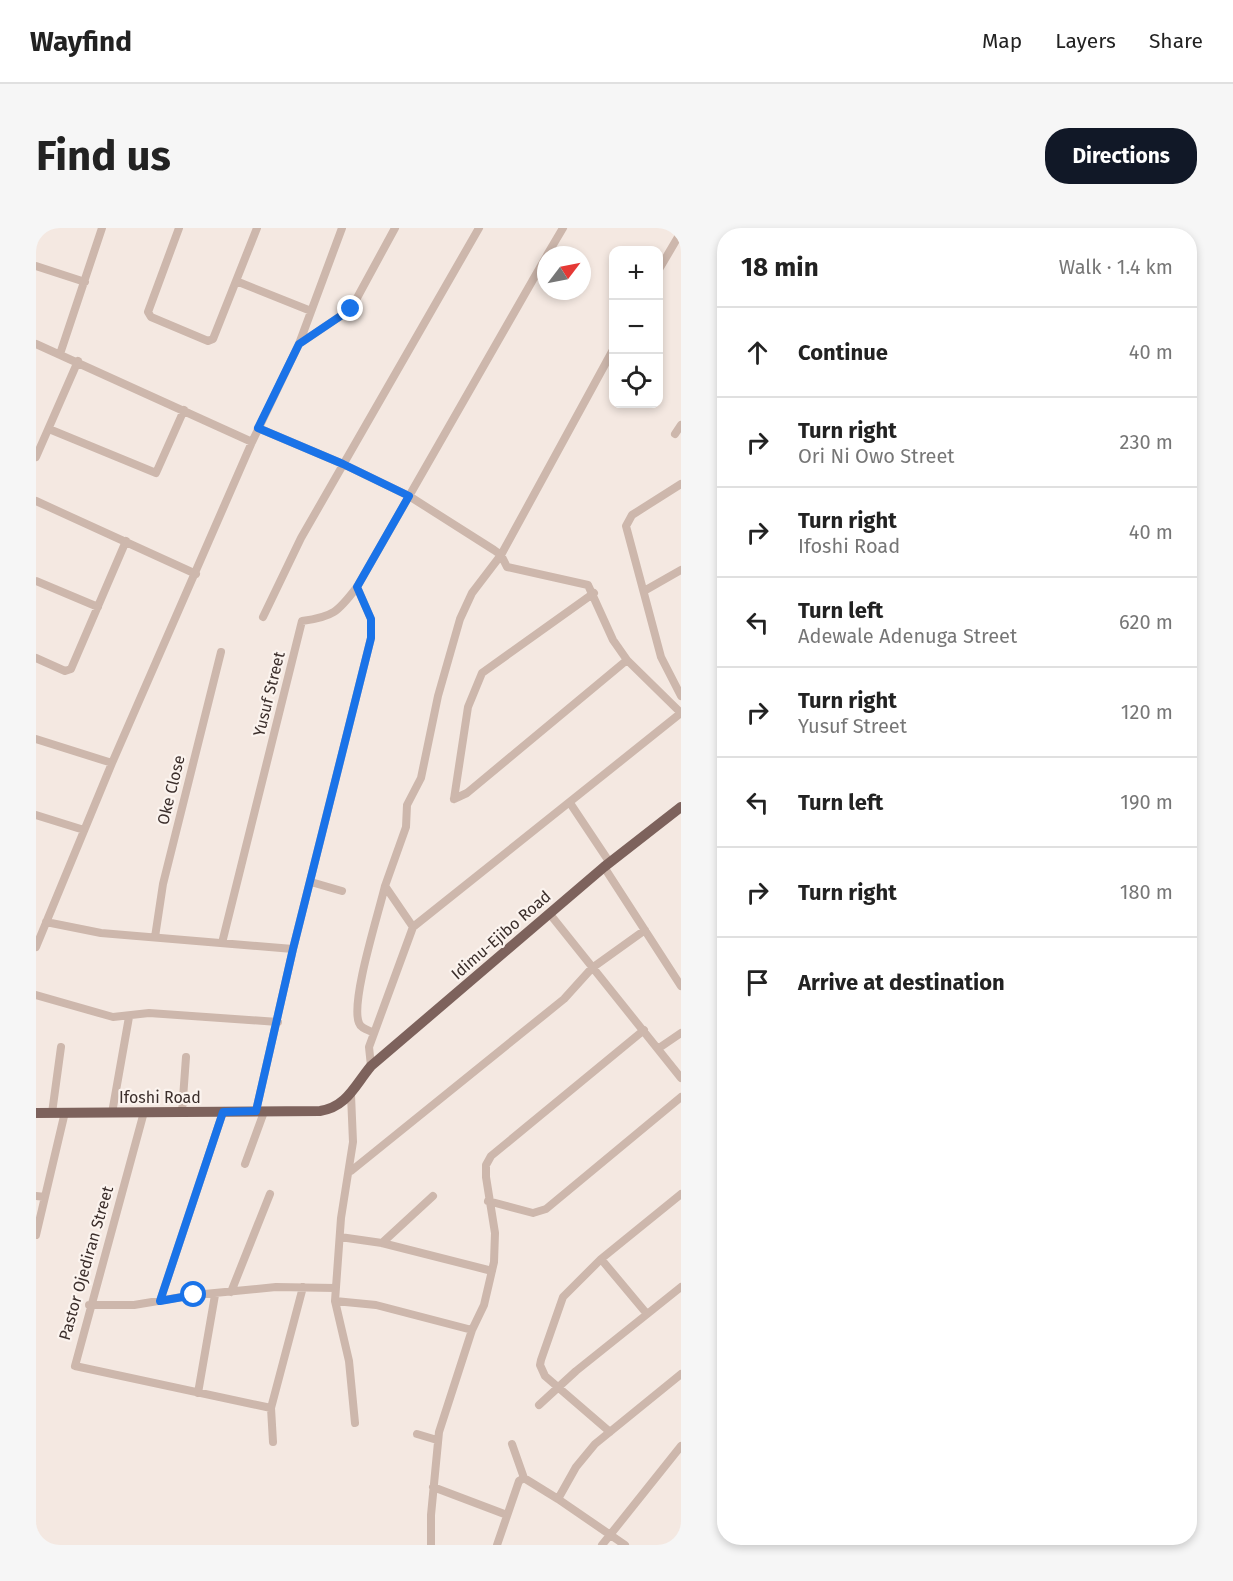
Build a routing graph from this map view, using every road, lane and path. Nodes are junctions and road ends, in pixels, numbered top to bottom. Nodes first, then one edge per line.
1 (102, 228) edge
2 (179, 228) edge
3 (257, 228) edge
4 (342, 228) edge
5 (395, 228) edge
6 (479, 228) edge
7 (563, 228) edge
8 (681, 232) edge
9 (553, 246) edge
10 (663, 263) edge
11 (36, 266) edge
12 (537, 273) edge
13 (236, 281) junction
14 (85, 282) junction
15 (311, 311) junction
16 (36, 344) edge
17 (299, 344) junction
18 (60, 354) junction
19 (611, 354) edge
20 (78, 361) junction
21 (184, 410) junction
22 (681, 425) edge
23 (258, 428) junction
24 (49, 429) junction
25 (675, 434) dead end
26 (252, 442) junction
27 (36, 457) edge
28 (343, 464) junction
29 (681, 484) edge
30 (409, 496) junction
31 (36, 501) edge
32 (126, 542) junction
33 (501, 555) junction
34 (681, 570) edge
35 (196, 574) junction
36 (36, 581) edge
37 (357, 587) junction
38 (644, 591) junction
39 (594, 593) junction
40 (98, 607) junction
41 (263, 617) dead end
42 (221, 652) dead end
43 (36, 658) edge
44 (627, 660) junction
45 (681, 696) edge
46 (681, 713) edge
47 (36, 739) edge
48 (112, 763) junction
49 (570, 803) junction
50 (681, 807) edge
51 (36, 815) edge
52 (84, 830) junction
53 (607, 865) junction
54 (311, 882) junction
55 (385, 886) junction
56 (342, 891) dead end
57 (549, 913) junction
58 (46, 922) junction
59 (413, 927) junction
60 (645, 930) junction
61 (155, 937) junction
62 (222, 943) junction
63 (36, 947) edge
64 (293, 949) junction
65 (592, 968) junction
66 (681, 986) edge
67 (36, 995) edge
68 (129, 1017) junction
69 (278, 1022) junction
70 (644, 1030) junction
71 (374, 1032) junction
72 (681, 1033) edge
73 (61, 1047) dead end
74 (659, 1048) junction
75 (186, 1057) dead end
76 (371, 1066) junction
77 (681, 1078) edge
78 (351, 1095) junction
79 (681, 1097) edge
80 (182, 1112) junction
81 (223, 1112) junction
82 (260, 1112) junction
83 (36, 1113) edge
84 (52, 1113) junction
85 (65, 1113) junction
86 (112, 1113) junction
87 (144, 1113) junction
88 (245, 1164) dead end
89 (351, 1171) junction
90 (270, 1194) dead end
91 (681, 1194) edge
92 (40, 1196) edge
93 (433, 1196) dead end
94 (488, 1201) junction
95 (36, 1235) edge
96 (340, 1237) junction
97 (382, 1243) junction
98 (601, 1259) junction
99 (492, 1271) junction
100 (303, 1287) junction
101 (681, 1287) edge
102 (335, 1288) junction
103 (231, 1292) junction
104 (215, 1295) junction
105 (335, 1300) junction
106 (160, 1301) junction
107 (89, 1305) junction
108 (647, 1314) junction
109 (472, 1330) junction
110 (681, 1374) edge
111 (559, 1388) junction
112 (198, 1393) junction
113 (539, 1405) dead end
114 (272, 1408) junction
115 (356, 1423) dead end
116 (610, 1432) junction
117 (417, 1434) dead end
118 (437, 1440) junction
119 (273, 1442) dead end
120 (512, 1444) dead end
121 (681, 1446) edge
122 (524, 1478) junction
123 (433, 1487) junction
124 (558, 1499) junction
125 (507, 1515) junction
126 (610, 1536) junction
127 (431, 1545) edge
128 (497, 1545) edge
129 (602, 1545) edge
130 (625, 1545) edge

1 - 14 street
2 - 13 street
3 - 13 street
4 - 15 street
5 - 17 street
6 - 28 street
7 - 9 street, Yusuf Street
8 - 10 street
11 - 14 street
12 - 30 street, Yusuf Street
13 - 15 street
14 - 18 street
15 - 17 street
16 - 18 street
17 - 23 street
18 - 20 street
19 - 33 street
20 - 21 street
20 - 24 street
21 - 24 street
21 - 26 street
22 - 25 street
23 - 26 street
23 - 28 street
24 - 27 street
26 - 35 street
28 - 30 street
28 - 41 street
29 - 38 street
30 - 33 street
30 - 37 street, Yusuf Street
31 - 32 street
32 - 35 street
32 - 40 street
33 - 39 street
33 - 55 street
34 - 38 street
35 - 48 street
36 - 40 street
37 - 54 street
37 - 62 street, Yusuf Street
38 - 45 street
39 - 44 street
39 - 44 street
40 - 43 street
42 - 61 street, Oke Close
44 - 46 street
46 - 49 street
47 - 48 street
48 - 52 street
49 - 53 street
49 - 59 street
50 - 53 main road, Idimu-Ejibo Road
51 - 52 street
52 - 58 street
53 - 57 main road, Idimu-Ejibo Road
53 - 60 street
54 - 56 street
54 - 64 street
55 - 59 street
55 - 71 street
57 - 65 street
57 - 76 main road, Idimu-Ejibo Road
58 - 61 street
58 - 63 street
59 - 71 street
60 - 65 street
60 - 66 street
61 - 62 street
62 - 64 street
64 - 69 street
65 - 70 street
65 - 89 street
67 - 68 street
68 - 69 street
68 - 86 street
69 - 82 street
70 - 74 street
70 - 94 street
71 - 76 street
72 - 74 street
73 - 84 street
74 - 77 street
75 - 80 street
76 - 78 main road, Idimu-Ejibo Road
78 - 82 main road, Ifoshi Road
78 - 89 street
79 - 94 street
80 - 81 main road, Ifoshi Road
80 - 87 main road, Ifoshi Road
81 - 82 main road, Ifoshi Road
81 - 106 street
82 - 88 street
83 - 84 main road, Ifoshi Road
84 - 85 main road, Ifoshi Road
85 - 86 main road, Ifoshi Road
85 - 92 street
86 - 87 main road, Ifoshi Road
87 - 107 street, Pastor Ojediran Street
89 - 96 street
90 - 103 street
91 - 98 street
92 - 95 street
93 - 97 street
94 - 99 street
96 - 97 street
96 - 102 street
97 - 99 street
98 - 108 street
98 - 111 street
99 - 109 street
100 - 102 street
100 - 103 street
100 - 114 street
101 - 108 street
102 - 105 street
103 - 104 street
104 - 106 street
104 - 112 street
105 - 109 street
105 - 115 street
106 - 107 street
107 - 112 street, Pastor Ojediran Street
108 - 111 street
109 - 118 street
110 - 116 street
111 - 113 street
111 - 116 street
112 - 114 street, Pastor Ojediran Street
114 - 119 street
116 - 124 street
117 - 118 street
118 - 123 street
120 - 122 street
121 - 126 street
122 - 124 street
122 - 125 street
123 - 125 street
123 - 127 street
124 - 126 street
125 - 128 street
126 - 129 street
126 - 130 street

